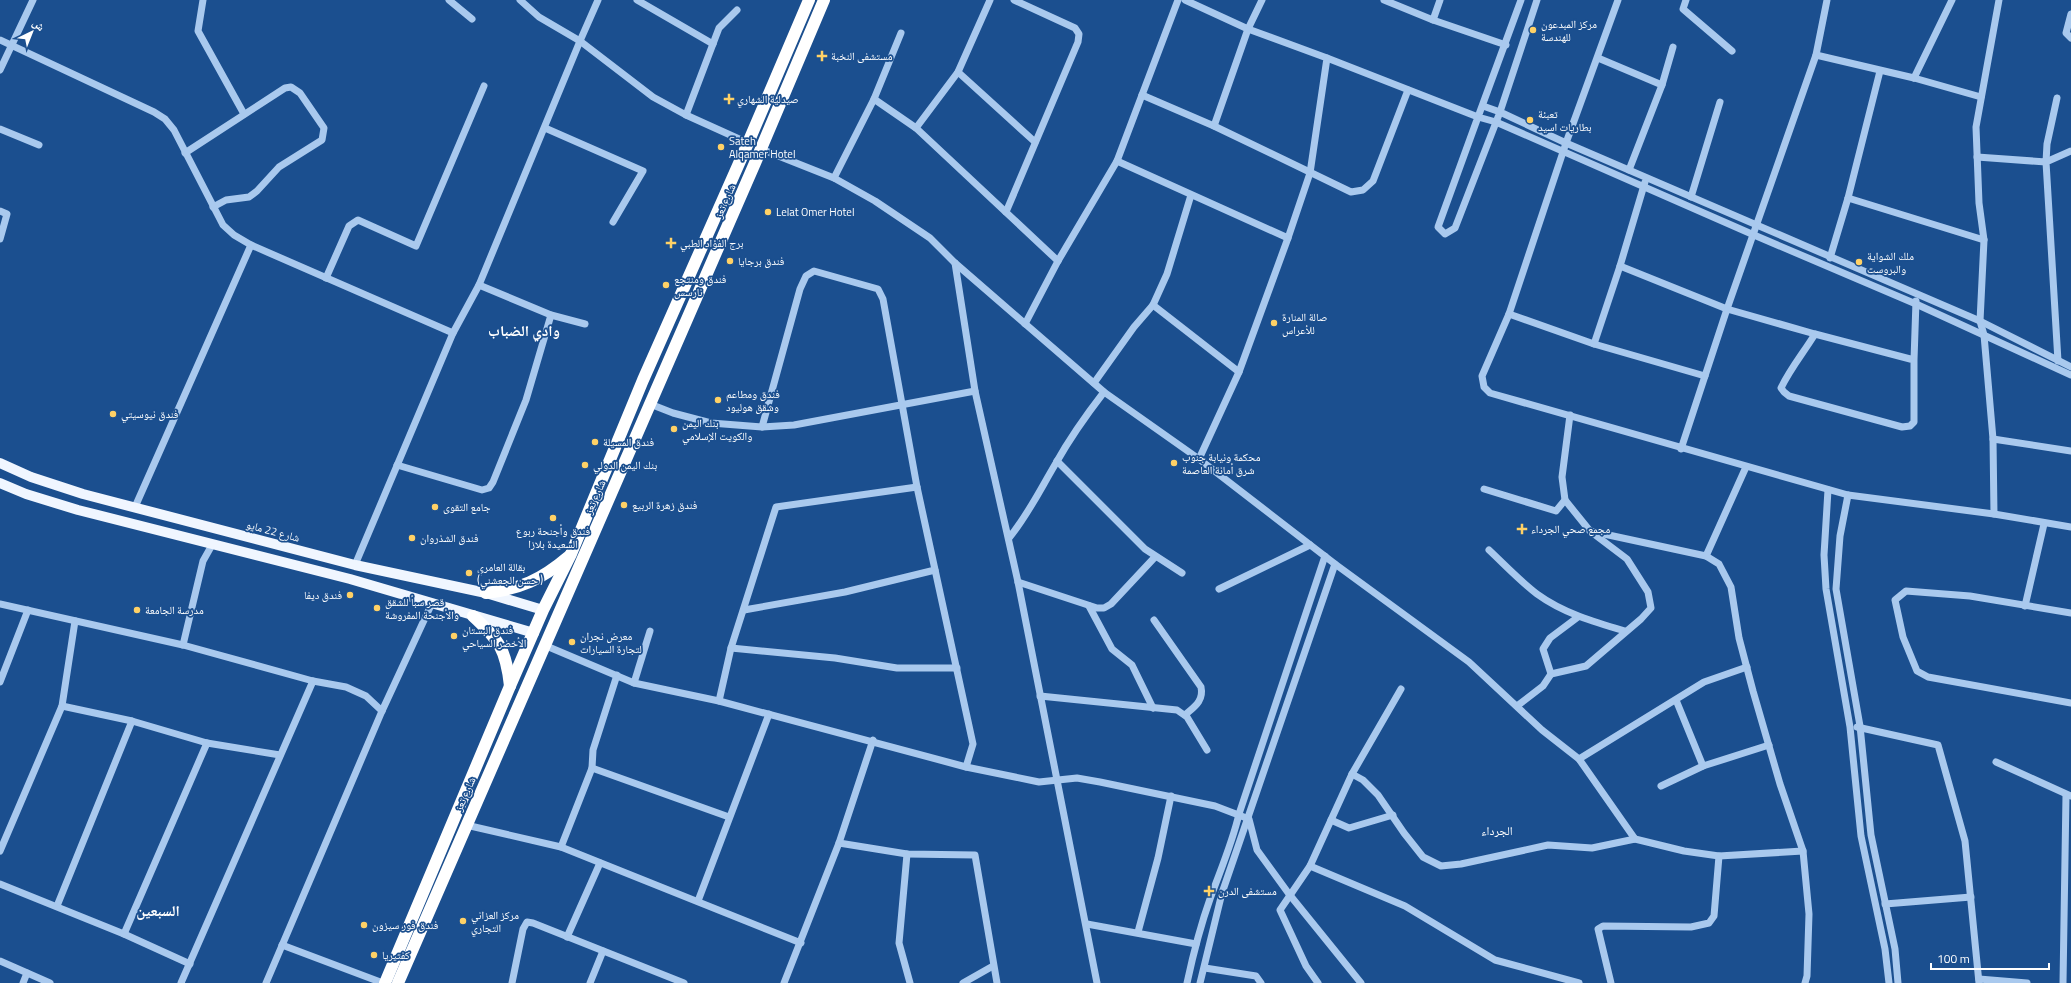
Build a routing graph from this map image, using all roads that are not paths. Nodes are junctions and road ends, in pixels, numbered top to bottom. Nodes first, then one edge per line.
1 (33, 0) edge
2 (203, 0) edge
3 (449, 0) edge
4 (520, 0) edge
5 (598, 0) edge
6 (637, 0) edge
7 (809, 0) edge
8 (824, 0) edge
9 (990, 0) edge
10 (1014, 0) edge
11 (1178, 0) edge
12 (1185, 0) edge
13 (1262, 0) edge
14 (1384, 0) edge
15 (1440, 0) edge
16 (1521, 0) edge
17 (1537, 0) edge
18 (1618, 0) edge
19 (1686, 0) edge
20 (1827, 0) edge
21 (1952, 0) edge
22 (1999, 0) edge
23 (736, 10) dead end
24 (2071, 14) edge
25 (472, 19) dead end
26 (1433, 20) junction
27 (1248, 29) junction
28 (901, 33) dead end
29 (2071, 38) edge
30 (0, 40) edge
31 (580, 41) junction
32 (713, 44) junction
33 (10, 46) junction
34 (1506, 46) junction
35 (1673, 47) dead end
36 (1732, 51) dead end
37 (1816, 55) junction
38 (1327, 58) junction
39 (1598, 58) junction
40 (0, 70) edge
41 (1880, 71) junction
42 (958, 72) junction
43 (1914, 78) junction
44 (1662, 85) junction
45 (484, 86) dead end
46 (1408, 90) junction
47 (1142, 95) junction
48 (1981, 97) junction
49 (2057, 98) dead end
50 (874, 99) junction
51 (1720, 102) dead end
52 (1483, 106) junction
53 (1500, 112) junction
54 (244, 114) junction
55 (686, 115) junction
56 (1478, 117) junction
57 (1496, 122) junction
58 (1214, 126) junction
59 (545, 128) junction
60 (916, 128) junction
61 (0, 129) edge
62 (1036, 142) junction
63 (748, 143) junction
64 (1566, 143) junction
65 (39, 145) dead end
66 (762, 148) junction
67 (2071, 151) edge
68 (1564, 152) junction
69 (185, 153) junction
70 (1977, 157) junction
71 (1118, 162) junction
72 (2046, 162) junction
73 (1629, 170) junction
74 (1310, 173) junction
75 (834, 178) junction
76 (1646, 178) junction
77 (1643, 186) junction
78 (1190, 195) junction
79 (1691, 197) junction
80 (1848, 198) junction
81 (213, 207) junction
82 (0, 211) edge
83 (1006, 212) junction
84 (614, 222) dead end
85 (1757, 226) junction
86 (1754, 235) junction
87 (1288, 238) junction
88 (0, 239) edge
89 (1984, 240) junction
90 (251, 245) junction
91 (1830, 258) junction
92 (1058, 261) junction
93 (955, 263) junction
94 (1620, 266) junction
95 (326, 278) junction
96 (479, 285) junction
97 (1917, 294) junction
98 (1916, 304) junction
99 (1153, 306) junction
100 (1727, 309) junction
101 (1509, 314) junction
102 (551, 315) junction
103 (1980, 321) junction
104 (585, 324) dead end
105 (1025, 324) junction
106 (453, 333) junction
107 (1815, 334) junction
108 (1984, 335) junction
109 (1594, 344) junction
110 (1914, 360) junction
111 (2058, 361) junction
112 (2071, 367) edge
113 (1239, 372) junction
114 (2071, 375) edge
115 (1705, 376) junction
116 (643, 380) junction
117 (1094, 383) junction
118 (657, 386) junction
119 (975, 391) junction
120 (1104, 392) junction
121 (650, 404) junction
122 (901, 405) junction
123 (1570, 415) junction
124 (762, 427) junction
125 (1992, 439) junction
126 (1682, 449) junction
127 (2071, 450) edge
128 (1199, 459) junction
129 (1057, 461) junction
130 (0, 464) edge
131 (397, 466) junction
132 (1746, 467) junction
133 (0, 483) edge
134 (917, 487) junction
135 (1484, 489) dead end
136 (1828, 490) junction
137 (1848, 495) junction
138 (1565, 500) junction
139 (135, 507) junction
140 (1994, 514) junction
141 (2044, 524) junction
142 (216, 528) junction
143 (2071, 528) edge
144 (1590, 531) junction
145 (1009, 538) junction
146 (212, 545) junction
147 (1310, 545) junction
148 (1489, 550) dead end
149 (572, 554) junction
150 (1325, 556) junction
151 (1706, 556) junction
152 (1155, 557) junction
153 (1335, 564) junction
154 (355, 565) junction
155 (935, 570) junction
156 (1182, 573) dead end
157 (350, 579) junction
158 (1018, 582) junction
159 (1219, 589) dead end
160 (486, 593) junction
161 (432, 603) junction
162 (0, 604) edge
163 (1089, 606) junction
164 (2025, 606) junction
165 (28, 610) junction
166 (543, 610) junction
167 (744, 610) junction
168 (2071, 613) edge
169 (473, 616) junction
170 (1578, 617) junction
171 (1154, 620) dead end
172 (75, 621) junction
173 (650, 631) dead end
174 (1625, 631) junction
175 (534, 633) junction
176 (183, 645) junction
177 (544, 645) junction
178 (731, 648) junction
179 (1747, 667) junction
180 (957, 668) junction
181 (1550, 674) junction
182 (617, 675) junction
183 (313, 681) junction
184 (0, 682) edge
185 (634, 683) junction
186 (510, 686) junction
187 (1401, 689) dead end
188 (1040, 696) junction
189 (1676, 700) junction
190 (719, 701) junction
191 (2071, 703) edge
192 (62, 706) junction
193 (1517, 706) junction
194 (1153, 708) junction
195 (382, 711) junction
196 (769, 714) junction
197 (1185, 715) junction
198 (132, 722) junction
199 (1860, 726) junction
200 (1850, 727) junction
201 (873, 740) junction
202 (207, 742) junction
203 (1768, 745) junction
204 (1207, 750) dead end
205 (280, 755) junction
206 (1579, 759) junction
207 (1996, 762) dead end
208 (1703, 766) junction
209 (966, 767) junction
210 (592, 768) junction
211 (1352, 774) junction
212 (1058, 780) junction
213 (1661, 786) dead end
214 (1171, 796) junction
215 (2069, 796) edge
216 (1239, 814) junction
217 (1392, 815) junction
218 (730, 818) junction
219 (1249, 819) junction
220 (1331, 820) junction
221 (466, 825) junction
222 (1635, 839) junction
223 (839, 843) junction
224 (561, 847) junction
225 (0, 851) edge
226 (1803, 851) junction
227 (907, 854) junction
228 (1719, 856) junction
229 (600, 863) junction
230 (1310, 866) junction
231 (0, 884) edge
232 (1289, 894) junction
233 (1971, 897) junction
234 (698, 901) junction
235 (1886, 904) junction
236 (57, 906) junction
237 (1086, 924) junction
238 (1138, 932) junction
239 (124, 934) junction
240 (567, 937) junction
241 (801, 943) junction
242 (1196, 944) junction
243 (282, 946) junction
244 (603, 951) junction
245 (0, 961) edge
246 (190, 964) junction
247 (993, 966) junction
248 (1205, 968) junction
249 (27, 973) junction
250 (665, 980) edge
251 (1979, 981) edge
252 (23, 983) edge
253 (50, 983) edge
254 (181, 983) edge
255 (266, 983) edge
256 (384, 983) edge
257 (398, 983) edge
258 (512, 983) edge
259 (590, 983) edge
260 (684, 983) edge
261 (784, 983) edge
262 (910, 983) edge
263 (964, 983) edge
264 (998, 983) edge
265 (1098, 983) edge
266 (1187, 983) edge
267 (1200, 983) edge
268 (1261, 983) edge
269 (1318, 983) edge
270 (1361, 983) edge
271 (1579, 983) edge
272 (1611, 983) edge
273 (1805, 983) edge
274 (1889, 983) edge
275 (1898, 983) edge
276 (2027, 983) edge
277 (2063, 983) edge

1 - 33 street
2 - 54 street
3 - 25 street
4 - 31 street
5 - 31 street
6 - 32 street
7 - 63 highway, شارع تعز
8 - 66 highway, شارع تعز
9 - 42 street
10 - 62 street
11 - 47 street
12 - 27 street
13 - 27 street
14 - 26 street
15 - 26 street
16 - 34 street
17 - 53 street
18 - 39 street
19 - 36 street
20 - 37 street
21 - 43 street
22 - 48 street
23 - 32 street
24 - 29 street
26 - 34 street
27 - 38 street
27 - 58 street
28 - 50 street
30 - 33 street
31 - 55 street
31 - 59 street
32 - 55 street
33 - 40 street
33 - 69 street
34 - 52 street
35 - 44 street
37 - 41 street
37 - 85 street
38 - 46 street
38 - 74 street
39 - 44 street
39 - 64 street
41 - 43 street
41 - 80 street
42 - 60 street
42 - 62 street
43 - 48 street
44 - 73 street
45 - 95 street
46 - 56 street
46 - 74 street
47 - 58 street
47 - 71 street
48 - 70 street
49 - 72 street
50 - 60 street
50 - 75 street
51 - 79 street
52 - 53 street
52 - 56 street
53 - 57 street
53 - 64 street
54 - 69 street
54 - 81 street
55 - 63 street
56 - 57 street
56 - 57 street
57 - 68 street
58 - 74 street
59 - 84 street
59 - 96 street
60 - 83 street
61 - 65 street
62 - 83 street
63 - 66 highway
63 - 116 highway, شارع تعز
64 - 68 street
64 - 73 street
66 - 75 street
66 - 118 highway, شارع تعز
67 - 72 street
68 - 77 street
68 - 101 street
69 - 81 street
70 - 72 street
70 - 89 street
71 - 78 street
71 - 92 street
72 - 111 street
73 - 76 street
74 - 87 street
75 - 93 street
76 - 77 street
76 - 79 street
77 - 86 street
77 - 94 street
78 - 87 street
78 - 99 street
79 - 85 street
80 - 89 street
80 - 91 street
81 - 90 street
82 - 88 street
83 - 92 street
85 - 86 street
85 - 91 street
86 - 98 street
86 - 100 street
87 - 113 street
89 - 103 street
90 - 95 street
90 - 139 street
91 - 97 street
92 - 105 street
93 - 105 street
93 - 119 street
94 - 100 street
94 - 109 street
95 - 106 street
96 - 102 street
96 - 106 street
97 - 98 street
97 - 103 street
98 - 108 street
98 - 110 street
99 - 113 street
99 - 117 street
100 - 107 street
100 - 115 street
101 - 109 street
101 - 123 street
102 - 104 street
102 - 131 street
103 - 108 street
103 - 111 street
105 - 117 street
106 - 131 street
107 - 110 street
107 - 110 street
108 - 114 street
108 - 125 street
109 - 115 street
111 - 112 street
113 - 128 street
115 - 126 street
116 - 118 highway
116 - 149 highway, شارع تعز
117 - 120 street
118 - 121 highway, شارع تعز
119 - 122 street
119 - 145 street
120 - 128 street
120 - 129 street
121 - 124 street
121 - 177 highway, شارع تعز
122 - 124 street
122 - 124 street
122 - 134 street
123 - 126 street
123 - 138 street
125 - 127 street
125 - 140 street
126 - 132 street
128 - 147 street
129 - 145 street
129 - 152 street
130 - 139 main road, شارع 22 مايو
131 - 154 street
132 - 136 street
132 - 151 street
133 - 146 main road
134 - 155 street
134 - 167 street
135 - 138 street
136 - 137 street
136 - 200 street
137 - 140 street
137 - 199 street
138 - 144 street
139 - 142 main road, شارع 22 مايو
140 - 141 street
141 - 143 street
141 - 164 street
142 - 146 main road
142 - 154 main road, شارع 22 مايو
144 - 151 street
144 - 174 street
145 - 158 street
146 - 157 main road
146 - 176 street
147 - 150 street
147 - 159 street
148 - 170 street
149 - 160 highway
149 - 166 highway, شارع تعز
150 - 153 street
150 - 216 street
151 - 179 street
152 - 156 street
152 - 163 street
153 - 193 street
153 - 219 street
154 - 157 main road
154 - 160 main road, شارع 22 مايو
155 - 167 street
155 - 180 street
157 - 161 main road
158 - 163 street
158 - 188 street
160 - 166 main road, شارع 22 مايو
161 - 169 main road
161 - 195 street
162 - 165 street
163 - 194 street
164 - 168 street
164 - 191 street
165 - 172 street
165 - 184 street
166 - 175 highway, شارع تعز
167 - 178 street
169 - 175 main road
169 - 186 highway
170 - 174 street
170 - 181 street
171 - 197 street
172 - 176 street
172 - 192 street
173 - 185 street
174 - 181 street
175 - 186 highway, شارع تعز
176 - 183 street
177 - 182 street
177 - 221 highway, شارع تعز
178 - 180 street
178 - 190 street
179 - 189 street
179 - 203 street
180 - 209 street
181 - 193 street
182 - 185 street
182 - 210 street
183 - 195 street
183 - 205 street
185 - 190 street
186 - 256 highway, شارع تعز
187 - 211 street
188 - 194 street
188 - 212 street
189 - 206 street
189 - 208 street
190 - 196 street
192 - 198 street
192 - 225 street
193 - 206 street
194 - 197 street
195 - 243 street
196 - 201 street
196 - 218 street
197 - 204 street
198 - 202 street
198 - 236 street
199 - 200 street
199 - 233 street
199 - 235 street
200 - 274 street
201 - 209 street
201 - 223 street
202 - 205 street
202 - 239 street
203 - 208 street
203 - 226 street
205 - 246 street
206 - 222 street
207 - 215 street
208 - 213 street
209 - 212 street
210 - 218 street
210 - 224 street
211 - 217 street
211 - 220 street
212 - 214 street
212 - 237 street
214 - 216 street
214 - 238 street
215 - 277 street
216 - 219 street
216 - 242 street
217 - 220 street
217 - 222 street
218 - 234 street
219 - 232 street
219 - 248 street
220 - 230 street
221 - 224 street
221 - 257 highway, شارع تعز
222 - 228 street
223 - 227 street
223 - 241 street
224 - 229 street
226 - 228 street
226 - 273 street
227 - 247 street
227 - 262 street
228 - 272 street
229 - 234 street
229 - 240 street
230 - 232 street
230 - 271 street
231 - 236 street
232 - 269 street
232 - 270 street
233 - 235 street
233 - 251 street
234 - 241 street
235 - 275 street
236 - 239 street
237 - 238 street
237 - 265 street
238 - 242 street
239 - 246 street
240 - 244 street
240 - 258 street
241 - 261 street
242 - 266 street
243 - 255 street
243 - 256 street
244 - 250 street
244 - 259 street
245 - 249 street
246 - 254 street
247 - 263 street
247 - 264 street
248 - 267 street
248 - 268 street
249 - 252 street
249 - 253 street
250 - 260 street
251 - 276 street

